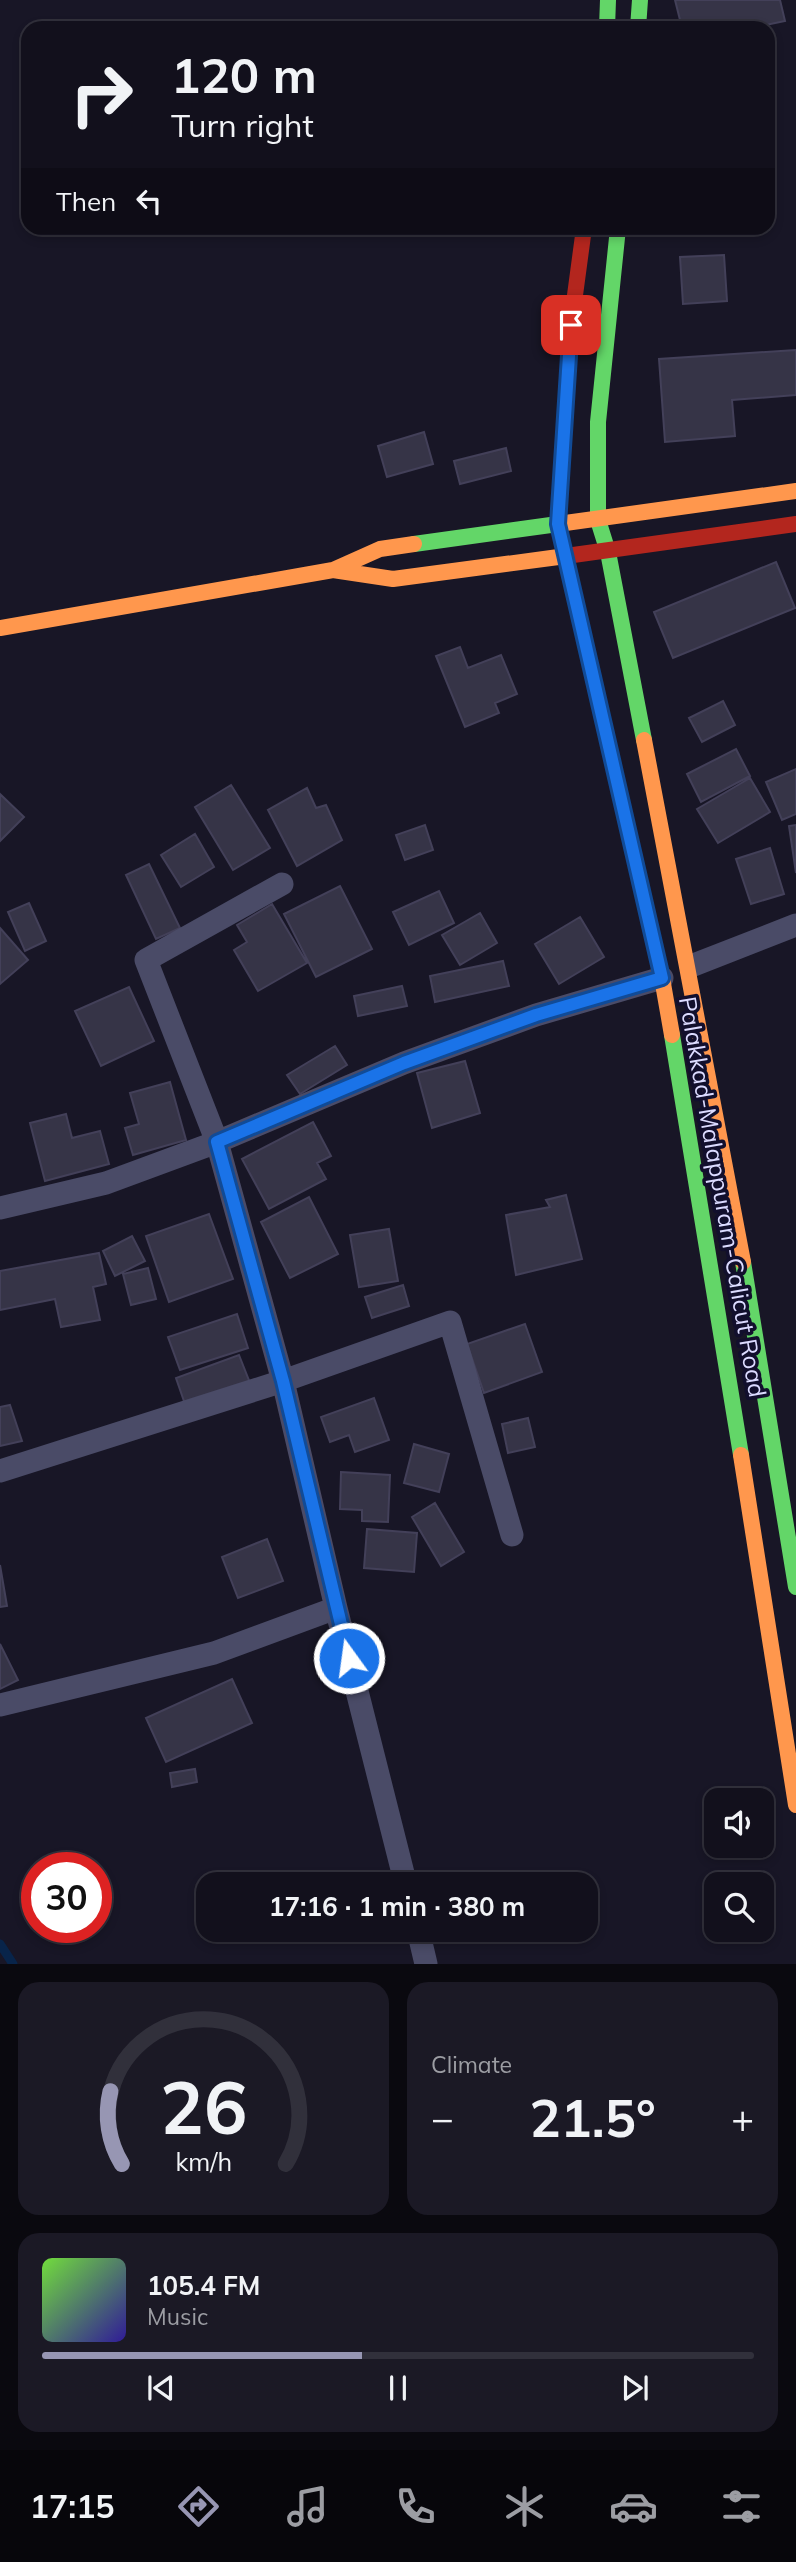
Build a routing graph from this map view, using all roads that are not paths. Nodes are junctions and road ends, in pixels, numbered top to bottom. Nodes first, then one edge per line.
1 (608, 0) edge
2 (640, 0) edge
3 (607, 21) edge
4 (638, 21) edge
5 (583, 235) edge
6 (617, 235) edge
7 (796, 491) edge
8 (598, 520) junction
9 (558, 524) junction
10 (793, 525) edge
11 (796, 548) edge
12 (608, 552) junction
13 (566, 556) junction
14 (333, 570) junction
15 (0, 628) edge
16 (282, 884) dead end
17 (796, 925) edge
18 (691, 966) junction
19 (662, 978) junction
20 (217, 1142) junction
21 (0, 1208) edge
22 (283, 1381) junction
23 (0, 1471) edge
24 (512, 1535) dead end
25 (796, 1587) edge
26 (336, 1608) junction
27 (0, 1705) edge
28 (796, 1805) edge
29 (403, 1872) edge
30 (421, 1942) edge
31 (426, 1964) edge

1 - 3 main road
2 - 4 main road
5 - 9 main road, Palakkad-Malappuram-Calicut Road
6 - 8 main road, Palakkad-Malappuram-Calicut Road
7 - 8 main road
8 - 9 main road
8 - 12 main road, Palakkad-Malappuram-Calicut Road
9 - 13 main road, Palakkad-Malappuram-Calicut Road
9 - 14 main road
10 - 11 street
10 - 12 main road
12 - 13 main road
12 - 18 main road, Palakkad-Malappuram-Calicut Road
13 - 14 main road
13 - 19 main road, Palakkad-Malappuram-Calicut Road
14 - 15 main road
16 - 20 street
17 - 18 street
18 - 25 main road, Palakkad-Malappuram-Calicut Road
19 - 20 street
19 - 28 main road, Palakkad-Malappuram-Calicut Road
20 - 21 street
20 - 22 street
22 - 23 street
22 - 24 street
22 - 26 street
26 - 27 street
26 - 29 street
30 - 31 street

